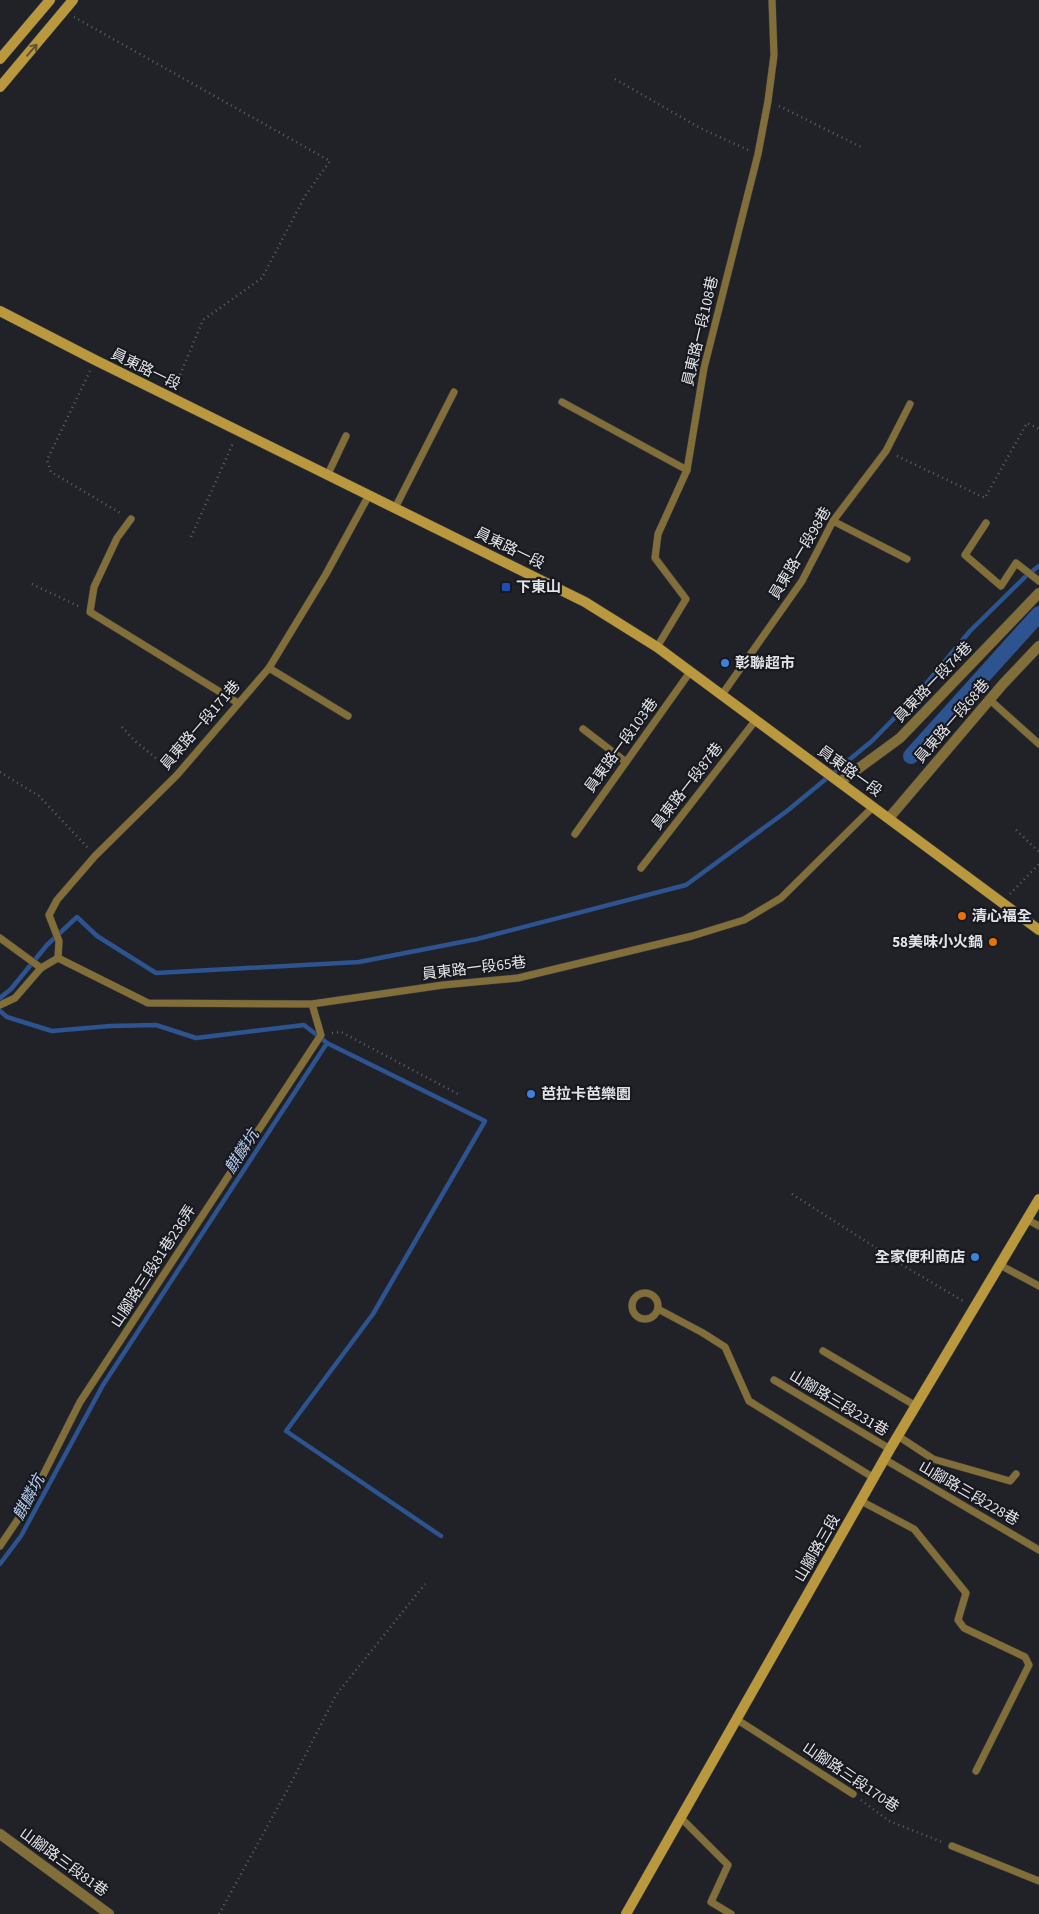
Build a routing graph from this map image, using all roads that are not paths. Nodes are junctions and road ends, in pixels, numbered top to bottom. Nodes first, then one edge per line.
1 (49, 0) edge
2 (73, 0) edge
3 (772, 0) edge
4 (0, 59) edge
5 (0, 87) edge
6 (1, 314) edge
7 (454, 392) dead end
8 (562, 402) dead end
9 (910, 404) dead end
10 (346, 436) dead end
11 (687, 470) junction
12 (328, 474) junction
13 (369, 495) junction
14 (395, 508) junction
15 (131, 519) road end
16 (833, 521) junction
17 (986, 523) dead end
18 (908, 559) dead end
19 (1039, 581) edge
20 (1039, 593) edge
21 (657, 647) junction
22 (1038, 649) edge
23 (269, 668) junction
24 (690, 672) junction
25 (722, 696) junction
26 (990, 700) junction
27 (238, 703) junction
28 (348, 716) dead end
29 (755, 721) junction
30 (583, 729) dead end
31 (1039, 744) edge
32 (626, 762) junction
33 (840, 782) junction
34 (873, 807) junction
35 (889, 818) junction
36 (575, 834) dead end
37 (641, 868) dead end
38 (1039, 930) edge
39 (0, 938) edge
40 (58, 958) junction
41 (41, 968) junction
42 (312, 1004) junction
43 (0, 1005) edge
44 (1039, 1199) edge
45 (1026, 1219) junction
46 (1039, 1226) edge
47 (1000, 1265) junction
48 (1039, 1286) edge
49 (658, 1309) dead end
50 (823, 1350) dead end
51 (774, 1380) dead end
52 (916, 1406) junction
53 (898, 1436) junction
54 (890, 1450) junction
55 (884, 1460) junction
56 (1016, 1474) dead end
57 (874, 1478) junction
58 (862, 1501) junction
59 (0, 1546) edge
60 (1039, 1550) edge
61 (736, 1719) junction
62 (976, 1771) dead end
63 (853, 1794) road end
64 (680, 1817) junction
65 (0, 1834) edge
66 (952, 1846) road end
67 (1039, 1881) edge
68 (110, 1914) edge
69 (626, 1914) edge
70 (731, 1914) edge

1 - 4 main road
5 -> 2 main road
3 - 11 lane, 員東路一段108巷
6 - 12 main road, 員東路一段
7 - 14 lane
8 - 11 lane
9 - 16 lane, 員東路一段98巷
10 - 12 lane
11 - 21 lane, 員東路一段108巷
12 - 13 main road, 員東路一段
13 - 14 main road, 員東路一段
13 - 23 lane, 員東路一段171巷
14 - 21 main road, 員東路一段
15 - 27 lane
16 - 18 lane
16 - 25 lane, 員東路一段98巷
17 - 19 lane
20 - 33 street, 員東路一段74巷
21 - 24 main road, 員東路一段
22 - 26 street, 員東路一段68巷
23 - 27 lane, 員東路一段171巷
23 - 28 lane
24 - 25 main road, 員東路一段
24 - 32 lane, 員東路一段103巷
25 - 29 main road, 員東路一段
26 - 31 lane
26 - 35 street, 員東路一段68巷
27 - 40 lane, 員東路一段171巷
29 - 33 main road, 員東路一段
29 - 37 lane, 員東路一段87巷
30 - 32 lane
32 - 36 lane, 員東路一段103巷
33 - 34 main road, 員東路一段
34 - 35 main road, 員東路一段
34 - 42 lane, 員東路一段65巷
35 - 38 main road, 員東路一段
39 - 41 lane
40 - 41 lane
40 - 42 lane, 員東路一段65巷
41 - 43 lane
42 - 59 lane, 山腳路三段81巷236弄
44 - 45 main road, 山腳路三段
45 - 46 lane
45 - 47 main road, 山腳路三段
47 - 48 lane
47 - 52 main road, 山腳路三段
49 - 57 lane
50 - 52 lane
51 - 54 lane, 山腳路三段231巷
52 - 53 main road, 山腳路三段
53 - 54 main road, 山腳路三段
53 - 56 lane
54 - 55 main road, 山腳路三段
55 - 57 main road, 山腳路三段
55 - 60 lane, 山腳路三段228巷
57 - 58 main road, 山腳路三段
58 - 61 main road, 山腳路三段
58 - 62 lane
61 - 63 lane, 山腳路三段170巷
61 - 64 main road, 山腳路三段
64 - 69 main road, 山腳路三段
64 - 70 lane
65 - 68 street, 山腳路三段81巷
66 - 67 lane

